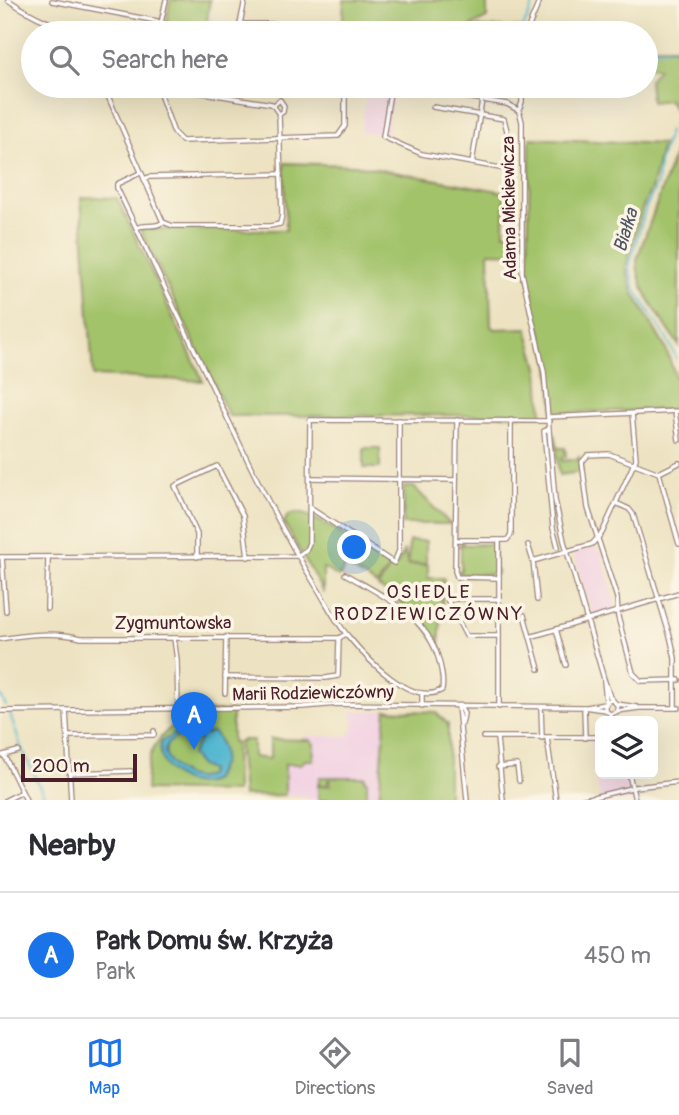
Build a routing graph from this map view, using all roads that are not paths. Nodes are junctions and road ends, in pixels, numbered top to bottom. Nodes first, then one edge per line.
1 (8, 0) edge
2 (166, 0) edge
3 (245, 0) edge
4 (540, 0) edge
5 (52, 1) edge
6 (41, 21) edge
7 (156, 21) edge
8 (161, 21) edge
9 (241, 21) edge
10 (531, 21) edge
11 (109, 98) edge
12 (163, 98) edge
13 (231, 98) edge
14 (345, 98) edge
15 (389, 98) edge
16 (470, 98) edge
17 (522, 98) edge
18 (482, 100) junction
19 (274, 105) junction
20 (433, 107) dead end
21 (519, 110) junction
22 (279, 114) junction
23 (480, 115) junction
24 (280, 137) junction
25 (472, 163) junction
26 (140, 173) junction
27 (281, 174) junction
28 (143, 180) junction
29 (163, 222) junction
30 (136, 228) junction
31 (677, 412) edge
32 (632, 414) junction
33 (548, 419) junction
34 (399, 420) junction
35 (457, 420) junction
36 (511, 420) junction
37 (549, 429) junction
38 (679, 440) edge
39 (679, 463) edge
40 (634, 465) junction
41 (659, 473) junction
42 (310, 478) junction
43 (400, 480) junction
44 (456, 480) junction
45 (616, 503) junction
46 (310, 508) junction
47 (560, 527) junction
48 (553, 528) junction
49 (456, 539) junction
50 (499, 540) junction
51 (598, 540) junction
52 (679, 544) edge
53 (528, 545) dead end
54 (558, 547) dead end
55 (567, 551) junction
56 (297, 556) junction
57 (1, 557) edge
58 (48, 557) junction
59 (197, 557) junction
60 (248, 557) junction
61 (533, 561) junction
62 (345, 574) dead end
63 (499, 578) junction
64 (679, 593) edge
65 (499, 599) junction
66 (659, 599) junction
67 (537, 600) dead end
68 (47, 609) dead end
69 (6, 611) dead end
70 (618, 611) junction
71 (524, 615) dead end
72 (587, 620) junction
73 (556, 629) junction
74 (346, 634) junction
75 (499, 636) junction
76 (226, 637) junction
77 (530, 637) junction
78 (174, 638) junction
79 (339, 638) junction
80 (0, 639) edge
81 (566, 665) dead end
82 (539, 669) dead end
83 (225, 677) junction
84 (604, 679) junction
85 (677, 680) edge
86 (225, 693) dead end
87 (422, 693) junction
88 (612, 701) junction
89 (606, 703) junction
90 (617, 704) junction
91 (422, 706) junction
92 (459, 706) junction
93 (473, 707) junction
94 (499, 707) junction
95 (541, 707) junction
96 (584, 707) junction
97 (639, 708) junction
98 (677, 708) edge
99 (178, 709) junction
100 (66, 710) junction
101 (605, 710) junction
102 (0, 711) edge
103 (616, 711) junction
104 (464, 714) junction
105 (610, 714) joint
106 (616, 716) edge
107 (462, 726) junction
108 (154, 731) dead end
109 (68, 736) junction
110 (483, 737) dead end
111 (497, 737) junction
112 (595, 737) edge
113 (544, 738) junction
114 (585, 738) junction
115 (18, 751) dead end
116 (2, 755) edge
117 (498, 767) junction
118 (131, 771) dead end
119 (71, 773) junction
120 (630, 779) edge
121 (519, 781) dead end
122 (679, 782) edge
123 (632, 787) junction
124 (22, 792) junction
125 (604, 794) junction
126 (6, 800) edge
127 (26, 800) edge
128 (72, 800) edge
129 (467, 800) edge
130 (503, 800) edge
131 (556, 800) edge
132 (581, 800) edge
133 (605, 800) edge
134 (635, 800) edge

1 - 6 street
2 - 8 street
3 - 9 street
4 - 10 street
5 - 7 street
11 - 26 street
12 - 24 street
13 - 19 street
14 - 24 street
15 - 25 street
16 - 18 street
17 - 21 street, Adama Mickiewicza
18 - 21 street
18 - 23 street
19 - 22 street
19 - 22 street
20 - 23 street
21 - 33 street, Adama Mickiewicza
22 - 24 street
23 - 25 street
23 - 25 street
24 - 27 street
26 - 28 street
26 - 30 street
27 - 28 street
27 - 29 street
28 - 29 street
29 - 30 street
30 - 56 street
31 - 32 street
31 - 38 street
32 - 33 street
32 - 40 street
33 - 36 street
33 - 37 street, Adama Mickiewicza
34 - 35 street
34 - 42 street
34 - 43 street
35 - 36 street
35 - 44 street
36 - 50 street
37 - 47 street, Adama Mickiewicza
37 - 48 street, Adama Mickiewicza
39 - 41 street
40 - 41 street
40 - 45 street
40 - 51 street
41 - 52 street
42 - 43 street
42 - 46 street
43 - 44 street
43 - 46 street
44 - 49 street
45 - 51 street
45 - 66 street
46 - 56 street
47 - 48 street
47 - 55 street, Adama Mickiewicza
48 - 54 street, Adama Mickiewicza
49 - 50 street
49 - 63 street
50 - 63 street
51 - 55 street
51 - 70 street
53 - 61 street
55 - 61 street
55 - 72 street, Adama Mickiewicza
56 - 60 street
56 - 74 street
57 - 58 street
57 - 69 street
58 - 59 street
58 - 68 street
59 - 60 street
59 - 60 street
61 - 67 street
62 - 87 street
63 - 65 street
64 - 66 street
65 - 75 street
65 - 75 street
66 - 70 street
66 - 85 street
70 - 72 street
70 - 85 street
71 - 77 street
72 - 73 street
72 - 84 street, Adama Mickiewicza
73 - 77 street
73 - 81 street
74 - 79 street
74 - 87 street
75 - 94 street
76 - 78 street, Zygmuntowska
76 - 79 street, Zygmuntowska
76 - 83 street
77 - 82 street
78 - 80 street, Zygmuntowska
78 - 99 street
79 - 83 street
83 - 86 street
84 - 88 street, Adama Mickiewicza
84 - 89 street, Adama Mickiewicza
85 - 98 street
87 - 91 street
88 - 89 street
88 - 90 street
89 - 96 street, Marii Rodziewiczówny
89 - 101 street
90 - 97 street
90 - 103 street
91 - 92 street, Marii Rodziewiczówny
91 - 99 street, Marii Rodziewiczówny
92 - 93 street, Marii Rodziewiczówny
92 - 104 street
92 - 107 street
93 - 94 street, Marii Rodziewiczówny
93 - 104 street
94 - 95 street, Marii Rodziewiczówny
95 - 96 street, Marii Rodziewiczówny
95 - 113 street
96 - 101 street, Marii Rodziewiczówny
96 - 114 street
97 - 98 street
97 - 103 street
99 - 100 street, Marii Rodziewiczówny
100 - 102 street, Marii Rodziewiczówny
100 - 109 street
101 - 105 street
103 - 105 street
103 - 106 street
104 - 107 street
107 - 129 street
108 - 109 street
109 - 119 street
110 - 111 street
111 - 113 street
111 - 117 street
112 - 114 street
113 - 114 street
113 - 131 street
115 - 116 street
116 - 124 street
117 - 121 street
117 - 130 street
118 - 119 street
119 - 128 street
120 - 123 street
122 - 123 street
123 - 125 street
123 - 134 street
124 - 126 street
124 - 127 street
125 - 132 street
125 - 133 street

